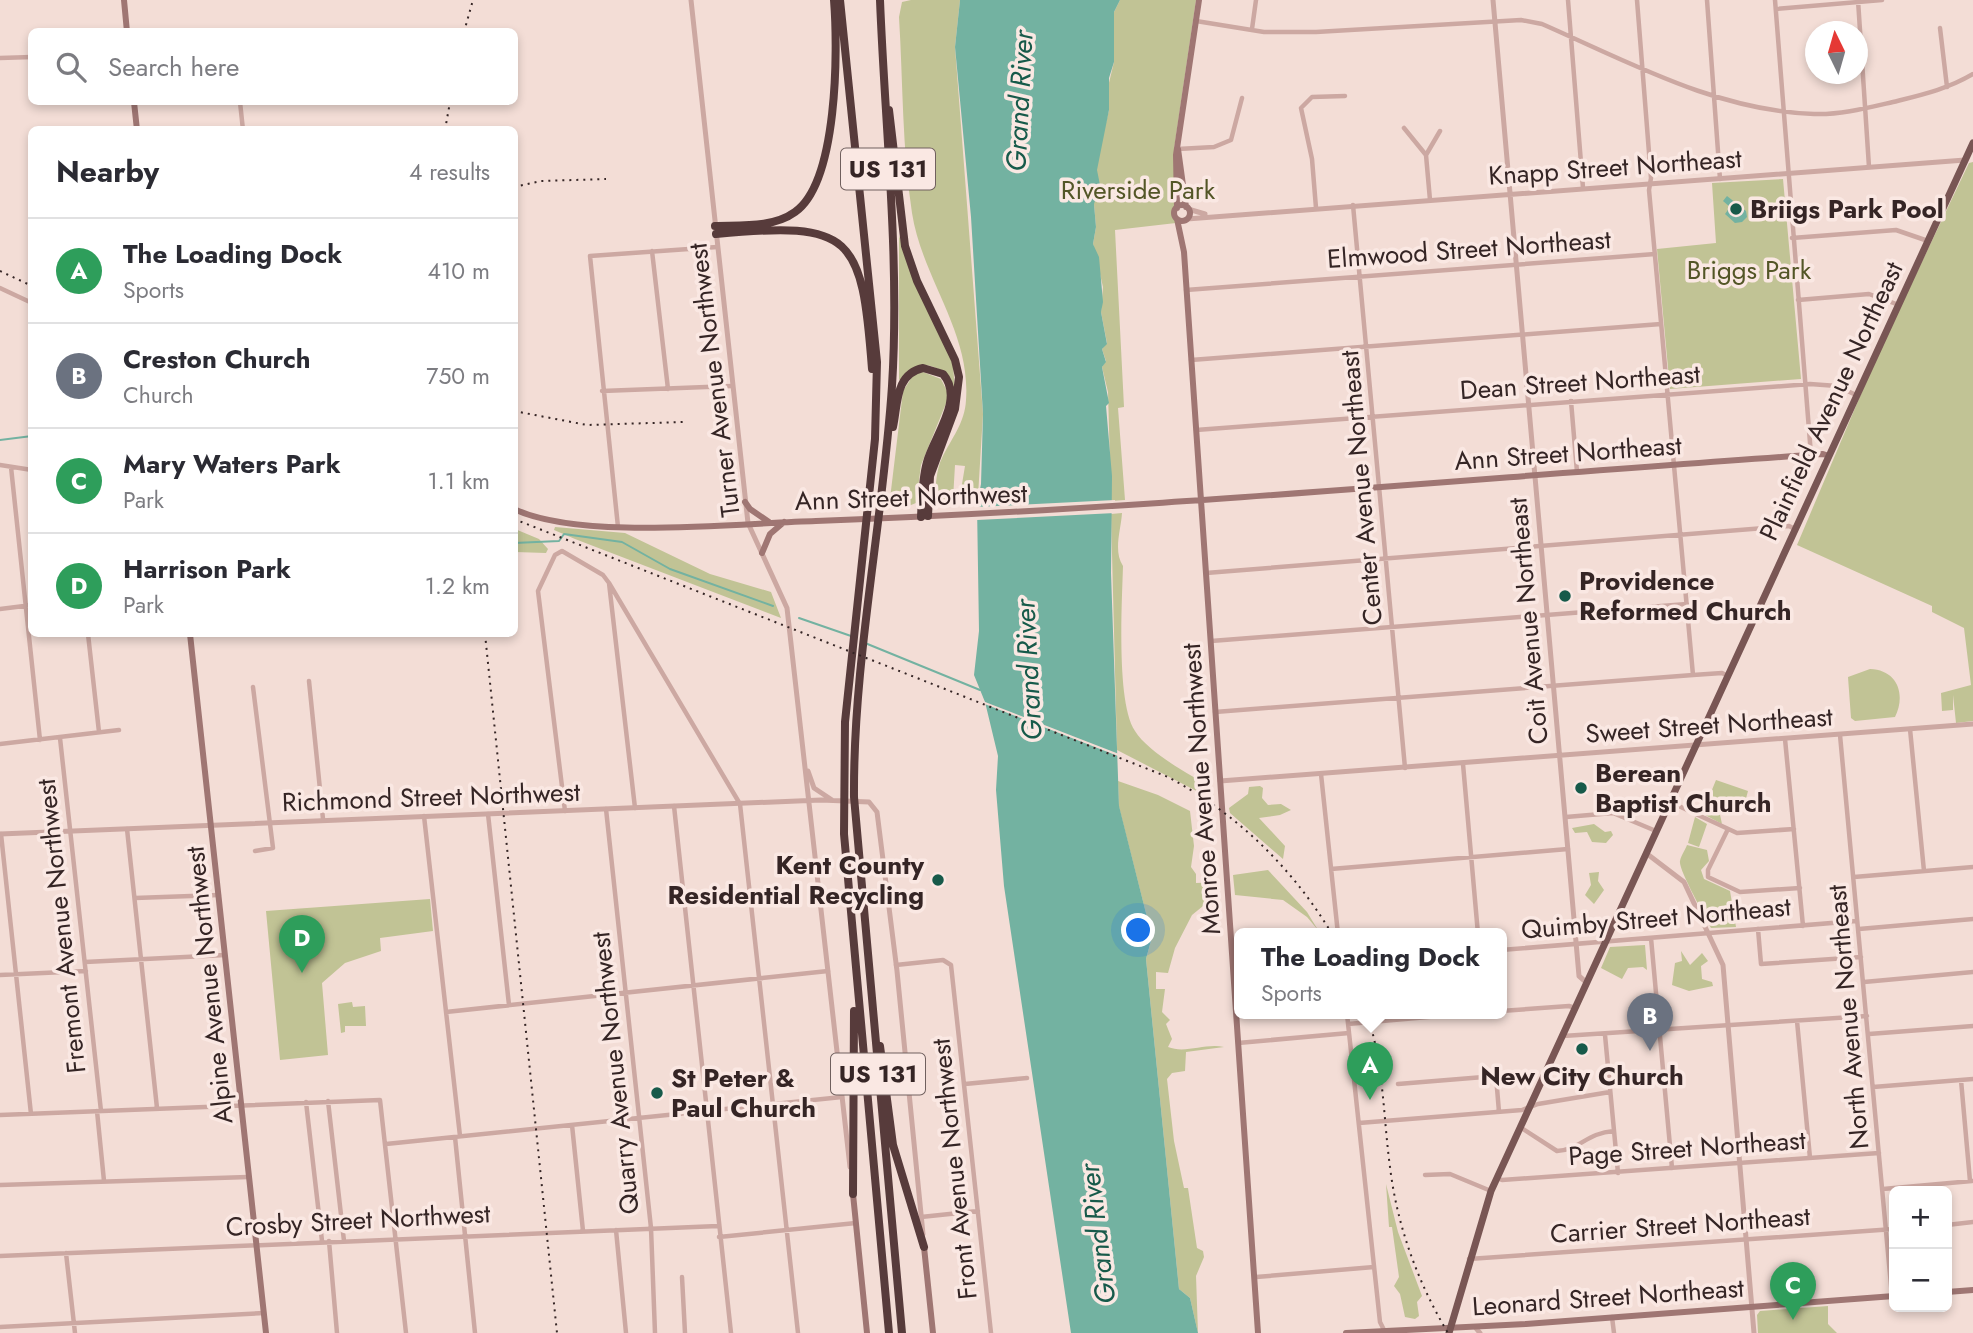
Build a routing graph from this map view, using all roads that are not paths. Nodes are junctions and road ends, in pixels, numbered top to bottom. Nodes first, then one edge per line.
1 (124, 0) edge
2 (691, 0) edge
3 (834, 0) edge
4 (840, 0) edge
5 (880, 0) edge
6 (1199, 0) edge
7 (1256, 0) edge
8 (1493, 0) edge
9 (1568, 0) edge
10 (1637, 0) edge
11 (1707, 0) edge
12 (1776, 0) edge
13 (1882, 0) edge
14 (1858, 1) edge
15 (1776, 9) junction
16 (1494, 19) junction
17 (1195, 21) junction
18 (128, 28) edge
19 (1940, 28) dead end
20 (1252, 29) junction
21 (1572, 37) junction
22 (28, 57) edge
23 (0, 58) edge
24 (1642, 67) junction
25 (883, 69) junction
26 (1973, 74) edge
27 (1947, 87) junction
28 (1345, 96) dead end
29 (1713, 96) junction
30 (1242, 98) dead end
31 (134, 105) edge
32 (240, 105) edge
33 (1865, 108) junction
34 (1784, 111) junction
35 (137, 126) edge
36 (243, 126) edge
37 (1404, 128) dead end
38 (1440, 131) dead end
39 (1973, 143) edge
40 (1178, 149) junction
41 (1426, 155) junction
42 (1969, 160) edge
43 (1870, 167) junction
44 (1788, 174) junction
45 (1720, 179) junction
46 (1650, 184) junction
47 (1583, 188) junction
48 (1181, 190) junction
49 (1508, 194) junction
50 (1430, 200) junction
51 (1353, 205) junction
52 (1177, 208) junction
53 (1187, 208) junction
54 (1316, 208) junction
55 (1212, 216) junction
56 (1177, 219) junction
57 (1187, 219) junction
58 (716, 230) junction
59 (1792, 238) junction
60 (1928, 241) junction
61 (1183, 243) junction
62 (717, 247) junction
63 (652, 251) junction
64 (1655, 254) junction
65 (1515, 266) junction
66 (1360, 277) junction
67 (0, 288) edge
68 (1186, 290) junction
69 (1798, 300) junction
70 (28, 301) edge
71 (1899, 305) junction
72 (1661, 324) junction
73 (1521, 336) junction
74 (1367, 347) junction
75 (1191, 360) junction
76 (1805, 384) junction
77 (732, 386) junction
78 (668, 389) junction
79 (602, 391) junction
80 (1668, 394) junction
81 (1857, 395) junction
82 (1571, 401) junction
83 (1527, 405) junction
84 (1374, 418) junction
85 (876, 422) junction
86 (1196, 430) junction
87 (1811, 455) junction
88 (1829, 457) junction
89 (1674, 464) junction
90 (0, 465) edge
91 (11, 467) junction
92 (884, 467) junction
93 (28, 469) edge
94 (1577, 472) junction
95 (1534, 476) junction
96 (1380, 487) junction
97 (1311, 493) joint
98 (1201, 501) junction
99 (745, 502) junction
100 (518, 510) edge
101 (925, 517) junction
102 (769, 522) junction
103 (784, 522) junction
104 (748, 523) junction
105 (618, 527) junction
106 (1795, 529) junction
107 (1681, 535) junction
108 (1540, 546) junction
109 (762, 553) junction
110 (1385, 558) junction
111 (1206, 573) junction
112 (609, 583) junction
113 (28, 597) edge
114 (1687, 604) junction
115 (28, 605) edge
116 (0, 609) edge
117 (1547, 616) junction
118 (1393, 629) junction
119 (32, 637) edge
120 (88, 637) edge
121 (190, 637) edge
122 (1210, 642) junction
123 (1693, 675) junction
124 (1728, 676) junction
125 (309, 681) dead end
126 (1553, 686) junction
127 (253, 687) dead end
128 (1398, 698) junction
129 (1215, 712) junction
130 (1973, 724) edge
131 (1910, 729) junction
132 (119, 730) dead end
133 (99, 732) junction
134 (1840, 735) junction
135 (60, 738) junction
136 (1785, 739) junction
137 (40, 740) junction
138 (0, 744) edge
139 (1696, 745) junction
140 (803, 751) junction
141 (1559, 756) junction
142 (1463, 764) junction
143 (1405, 768) junction
144 (1321, 774) junction
145 (1220, 781) junction
146 (833, 800) junction
147 (809, 801) junction
148 (1669, 802) junction
149 (740, 804) junction
150 (674, 806) junction
151 (635, 808) junction
152 (606, 809) junction
153 (565, 811) junction
154 (488, 814) junction
155 (424, 816) junction
156 (1566, 817) junction
157 (323, 819) junction
158 (269, 823) junction
159 (212, 825) junction
160 (127, 829) junction
161 (1794, 829) junction
162 (1728, 830) junction
163 (70, 831) junction
164 (1656, 831) junction
165 (1, 834) edge
166 (1568, 849) junction
167 (254, 851) dead end
168 (1646, 853) junction
169 (1471, 858) junction
170 (1973, 867) edge
171 (1331, 869) junction
172 (1924, 871) junction
173 (1854, 877) junction
174 (1800, 888) junction
175 (219, 895) junction
176 (135, 898) junction
177 (1973, 919) edge
178 (1856, 921) junction
179 (1803, 926) junction
180 (1337, 928) edge
181 (1477, 928) edge
182 (1758, 929) junction
183 (1859, 929) junction
184 (1710, 933) junction
185 (1651, 937) junction
186 (1605, 941) junction
187 (1576, 943) junction
188 (1507, 949) edge
189 (225, 955) junction
190 (1861, 957) junction
191 (141, 959) junction
192 (854, 959) junction
193 (85, 962) junction
194 (896, 965) junction
195 (86, 971) junction
196 (828, 971) junction
197 (1973, 972) edge
198 (0, 975) edge
199 (16, 975) junction
200 (760, 978) junction
201 (1864, 982) junction
202 (1587, 983) junction
203 (692, 985) junction
204 (1234, 985) edge
205 (625, 992) junction
206 (871, 1002) junction
207 (509, 1006) junction
208 (1575, 1008) junction
209 (1507, 1011) edge
210 (446, 1012) junction
211 (1867, 1016) junction
212 (1236, 1019) edge
213 (1348, 1019) edge
214 (1406, 1019) edge
215 (1797, 1021) junction
216 (1349, 1024) junction
217 (1728, 1026) junction
218 (1973, 1026) edge
219 (1659, 1031) junction
220 (1349, 1033) junction
221 (1869, 1034) junction
222 (1605, 1035) junction
223 (1562, 1036) junction
224 (1238, 1043) junction
225 (1027, 1078) dead end
226 (1973, 1079) edge
227 (1961, 1080) junction
228 (965, 1084) junction
229 (1398, 1084) dead end
230 (1873, 1087) junction
231 (1610, 1092) junction
232 (842, 1097) junction
233 (328, 1101) junction
234 (306, 1102) junction
235 (774, 1104) junction
236 (241, 1105) junction
237 (1530, 1107) junction
238 (158, 1108) junction
239 (99, 1111) junction
240 (706, 1111) junction
241 (1499, 1112) junction
242 (31, 1114) junction
243 (0, 1115) edge
244 (639, 1118) junction
245 (1359, 1123) junction
246 (572, 1125) junction
247 (1520, 1128) junction
248 (1614, 1131) junction
249 (458, 1137) junction
250 (386, 1144) junction
251 (1879, 1153) junction
252 (1810, 1158) junction
253 (1741, 1163) junction
254 (1672, 1168) junction
255 (1618, 1173) junction
256 (1425, 1175) dead end
257 (248, 1177) junction
258 (1497, 1178) junction
259 (104, 1181) junction
260 (1972, 1181) edge
261 (0, 1185) edge
262 (1883, 1189) junction
263 (1491, 1191) junction
264 (853, 1194) junction
265 (978, 1211) junction
266 (921, 1217) junction
267 (1973, 1222) edge
268 (856, 1223) junction
269 (1952, 1224) edge
270 (718, 1226) junction
271 (651, 1228) junction
272 (1886, 1229) junction
273 (616, 1230) junction
274 (583, 1231) junction
275 (788, 1231) junction
276 (465, 1235) junction
277 (719, 1237) junction
278 (396, 1239) junction
279 (1747, 1240) junction
280 (322, 1241) junction
281 (329, 1241) junction
282 (344, 1241) junction
283 (256, 1244) junction
284 (924, 1247) junction
285 (66, 1253) junction
286 (0, 1256) edge
287 (1889, 1258) edge
288 (1469, 1259) junction
289 (1374, 1267) junction
290 (682, 1277) dead end
291 (1256, 1277) junction
292 (1973, 1290) edge
293 (1952, 1292) edge
294 (1889, 1296) edge
295 (1751, 1307) junction
296 (264, 1313) junction
297 (1612, 1317) junction
298 (74, 1323) junction
299 (1526, 1324) junction
300 (0, 1327) edge
301 (1450, 1330) edge
302 (1477, 1330) edge
303 (1385, 1331) edge
304 (75, 1333) edge
305 (266, 1333) edge
306 (337, 1333) edge
307 (406, 1333) edge
308 (475, 1333) edge
309 (626, 1333) edge
310 (655, 1333) edge
311 (685, 1333) edge
312 (731, 1333) edge
313 (798, 1333) edge
314 (867, 1333) edge
315 (890, 1333) edge
316 (902, 1333) edge
317 (933, 1333) edge
318 (991, 1333) edge
319 (1258, 1333) edge
320 (1346, 1333) edge
321 (1527, 1333) edge
322 (1614, 1333) edge
323 (1754, 1333) edge

1 - 18 main road
2 - 58 street, Turner Avenue Northwest
3 - 58 highway
4 - 85 highway, US 131
5 - 25 highway, US 131
6 - 17 main road
7 - 20 street
8 - 16 street, Coit Avenue Northeast
9 - 21 street
10 - 24 street
11 - 29 street
12 - 15 street
13 - 14 street
14 - 15 street
14 - 33 street
15 - 34 street
16 - 20 street
16 - 21 street
16 - 49 street, Coit Avenue Northeast
17 - 20 street
17 - 40 main road
19 - 27 street
21 - 24 street
21 - 47 street
22 - 23 street
24 - 29 street
24 - 46 street
25 - 92 highway, US 131
25 - 101 highway
26 - 27 street
27 - 33 street
28 - 54 street
29 - 34 street
29 - 45 street
30 - 40 street
31 - 35 main road
32 - 36 street
33 - 34 street
33 - 43 street
34 - 44 street
37 - 41 street
38 - 41 street
39 - 42 main road, Plainfield Avenue Northeast
40 - 48 main road
41 - 50 street
42 - 43 street, Knapp Street Northeast
42 - 60 main road, Plainfield Avenue Northeast
43 - 44 street, Knapp Street Northeast
44 - 45 street, Knapp Street Northeast
44 - 59 street
45 - 46 street, Knapp Street Northeast
46 - 47 street, Knapp Street Northeast
46 - 64 street
47 - 49 street, Knapp Street Northeast
48 - 52 main road
48 - 53 main road
49 - 50 street, Knapp Street Northeast
49 - 65 street, Coit Avenue Northeast
50 - 51 street, Knapp Street Northeast
51 - 54 street, Knapp Street Northeast
51 - 66 street, Center Avenue Northeast
52 - 53 main road
52 - 56 main road, Monroe Avenue Northwest
53 - 55 street
53 - 57 main road, Monroe Avenue Northwest
54 - 55 street, Knapp Street Northeast
55 - 57 street, Knapp Street Northeast
56 - 57 main road
56 - 61 main road, Monroe Avenue Northwest
57 - 61 main road, Monroe Avenue Northwest
58 - 62 street, Turner Avenue Northwest
58 - 85 highway
59 - 60 street
59 - 69 street
60 - 71 main road, Plainfield Avenue Northeast
61 - 68 main road, Monroe Avenue Northwest
62 - 63 street
62 - 77 street, Turner Avenue Northwest
63 - 78 street
63 - 79 street
64 - 65 street, Elmwood Street Northeast
64 - 72 street
65 - 66 street, Elmwood Street Northeast
65 - 73 street, Coit Avenue Northeast
66 - 68 street, Elmwood Street Northeast
66 - 74 street, Center Avenue Northeast
67 - 70 street
68 - 75 main road, Monroe Avenue Northwest
69 - 71 street
69 - 76 street
71 - 81 main road, Plainfield Avenue Northeast
72 - 73 street
72 - 80 street
73 - 74 street
73 - 83 street, Coit Avenue Northeast
74 - 75 street
74 - 84 street, Center Avenue Northeast
75 - 86 main road, Monroe Avenue Northwest
76 - 80 street, Dean Street Northeast
76 - 81 street, Dean Street Northeast
76 - 87 street
77 - 78 street
77 - 99 street, Turner Avenue Northwest
78 - 79 street
79 - 105 street
80 - 82 street, Dean Street Northeast
80 - 89 street
81 - 88 main road, Plainfield Avenue Northeast
82 - 83 street, Dean Street Northeast
82 - 94 street
83 - 84 street, Dean Street Northeast
83 - 95 street, Coit Avenue Northeast
84 - 86 street, Dean Street Northeast
84 - 96 street, Center Avenue Northeast
85 - 192 highway, US 131
86 - 98 main road, Monroe Avenue Northwest
87 - 88 main road, Ann Street Northeast
87 - 89 main road, Ann Street Northeast
88 - 106 main road, Plainfield Avenue Northeast
89 - 94 main road, Ann Street Northeast
89 - 107 street
90 - 91 street
91 - 93 street
91 - 113 street
92 - 101 highway
92 - 206 highway, US 131
94 - 95 main road, Ann Street Northeast
95 - 96 main road, Ann Street Northeast
95 - 108 street, Coit Avenue Northeast
96 - 97 main road, Ann Street Northeast
96 - 110 street, Center Avenue Northeast
97 - 98 main road, Ann Street Northwest
98 - 101 main road, Ann Street Northwest
98 - 111 main road, Monroe Avenue Northwest
99 - 102 main road
99 - 104 street, Turner Avenue Northwest
100 - 105 main road, Ann Street Northwest
101 - 103 main road, Ann Street Northwest
102 - 103 main road, Ann Street Northwest
102 - 104 main road, Ann Street Northwest
103 - 109 main road
104 - 105 main road, Ann Street Northwest
104 - 109 street, Turner Avenue Northwest
106 - 107 street
106 - 124 main road, Plainfield Avenue Northeast
107 - 108 street
107 - 114 street
108 - 110 street
108 - 117 street, Coit Avenue Northeast
109 - 140 street, Turner Avenue Northwest
110 - 111 street
110 - 118 street, Center Avenue Northeast
111 - 122 main road, Monroe Avenue Northwest
112 - 149 street
112 - 151 street
112 - 153 street
114 - 117 street
114 - 123 street
115 - 116 street
117 - 118 street
117 - 126 street, Coit Avenue Northeast
118 - 122 street
118 - 128 street, Center Avenue Northeast
119 - 137 street
120 - 133 street
121 - 159 main road, Alpine Avenue Northwest
122 - 129 main road, Monroe Avenue Northwest
123 - 124 street
123 - 126 street
124 - 139 main road, Plainfield Avenue Northeast
125 - 157 street
126 - 128 street
126 - 141 street, Coit Avenue Northeast
127 - 158 street
128 - 129 street
128 - 143 street, Center Avenue Northeast
129 - 145 main road, Monroe Avenue Northwest
130 - 131 street, Sweet Street Northeast
131 - 134 street, Sweet Street Northeast
131 - 172 street
132 - 133 street
133 - 135 street
134 - 136 street, Sweet Street Northeast
134 - 173 street, North Avenue Northeast
135 - 137 street
135 - 163 street, Fremont Avenue Northwest
136 - 139 street, Sweet Street Northeast
136 - 161 street
137 - 138 street
139 - 141 street, Sweet Street Northeast
139 - 148 main road, Plainfield Avenue Northeast
140 - 146 street
140 - 147 street, Turner Avenue Northwest
141 - 142 street, Sweet Street Northeast
141 - 156 street, Coit Avenue Northeast
142 - 143 street, Sweet Street Northeast
142 - 169 street
143 - 144 street, Sweet Street Northeast
144 - 145 street, Sweet Street Northeast
144 - 171 street
145 - 204 main road, Monroe Avenue Northwest
146 - 147 street, Richmond Street Northwest
146 - 194 street, Richmond Street Northwest
147 - 149 street, Richmond Street Northwest
147 - 196 street, Turner Avenue Northwest
148 - 162 street
148 - 164 main road, Plainfield Avenue Northeast
149 - 150 street, Richmond Street Northwest
149 - 200 street
150 - 151 street, Richmond Street Northwest
150 - 203 street
151 - 152 street, Richmond Street Northwest
152 - 153 street, Richmond Street Northwest
152 - 205 street, Quarry Avenue Northwest
153 - 154 street, Richmond Street Northwest
154 - 155 street, Richmond Street Northwest
154 - 207 street
155 - 157 street, Richmond Street Northwest
155 - 210 street
156 - 164 street
156 - 166 street, Coit Avenue Northeast
157 - 158 street, Richmond Street Northwest
158 - 159 street, Richmond Street Northwest
158 - 167 street
159 - 160 street, Richmond Street Northwest
159 - 175 main road, Alpine Avenue Northwest
160 - 163 street, Richmond Street Northwest
160 - 176 street
161 - 162 street
161 - 174 street
162 - 174 street
163 - 165 street, Richmond Street Northwest
163 - 193 street, Fremont Avenue Northwest
164 - 168 main road, Plainfield Avenue Northeast
165 - 199 street
166 - 169 street
166 - 187 street, Coit Avenue Northeast
168 - 184 street
168 - 186 main road, Plainfield Avenue Northeast
169 - 171 street
169 - 181 street
170 - 172 street
171 - 180 street
172 - 173 street
173 - 178 street, North Avenue Northeast
174 - 179 street
175 - 176 street
175 - 189 main road, Alpine Avenue Northwest
176 - 191 street
177 - 183 street
178 - 179 street, Quimby Street Northeast
178 - 183 street, North Avenue Northeast
179 - 182 street, Quimby Street Northeast
182 - 184 street, Quimby Street Northeast
182 - 190 street
183 - 190 street, North Avenue Northeast
184 - 185 street, Quimby Street Northeast
184 - 217 street
185 - 186 street, Quimby Street Northeast
185 - 219 street
186 - 187 street, Quimby Street Northeast
186 - 202 main road, Plainfield Avenue Northeast
187 - 188 street, Quimby Street Northeast
187 - 202 street, Coit Avenue Northeast
189 - 191 street
189 - 236 main road, Alpine Avenue Northwest
190 - 201 street, North Avenue Northeast
191 - 193 street
191 - 238 street
192 - 264 highway
192 - 315 highway, US 131
193 - 195 street, Fremont Avenue Northwest
194 - 228 street, Front Avenue Northwest
194 - 266 street
195 - 199 street
195 - 239 street, Fremont Avenue Northwest
196 - 200 street
196 - 232 street, Turner Avenue Northwest
197 - 201 street
198 - 199 street
199 - 242 street
200 - 203 street
200 - 235 street
201 - 211 street, North Avenue Northeast
202 - 208 main road, Plainfield Avenue Northeast
203 - 205 street
203 - 240 street
205 - 207 street
205 - 244 street, Quarry Avenue Northwest
206 - 284 highway
206 - 316 highway, US 131
207 - 210 street
208 - 209 street
208 - 223 main road, Plainfield Avenue Northeast
210 - 249 street
211 - 215 street
211 - 221 street, North Avenue Northeast
212 - 224 main road, Monroe Avenue Northwest
213 - 216 street
214 - 216 street
215 - 217 street
215 - 252 street
216 - 220 street
217 - 219 street
217 - 253 street
218 - 221 street
219 - 222 street
219 - 254 street
220 - 224 street
220 - 245 street
221 - 230 street, North Avenue Northeast
222 - 223 street
222 - 231 street
223 - 237 main road, Plainfield Avenue Northeast
224 - 291 main road, Monroe Avenue Northwest
225 - 228 street
226 - 227 street
227 - 230 street
227 - 260 street
228 - 265 street, Front Avenue Northwest
229 - 241 street
230 - 251 street, North Avenue Northeast
231 - 237 street
231 - 248 street
232 - 235 street
232 - 264 street, Turner Avenue Northwest
233 - 234 street
233 - 250 street
233 - 282 street
234 - 236 street
234 - 280 street
235 - 240 street
235 - 275 street
236 - 238 street
236 - 257 main road, Alpine Avenue Northwest
237 - 241 street
237 - 247 main road, Plainfield Avenue Northeast
238 - 239 street
239 - 242 street
239 - 259 street, Fremont Avenue Northwest
240 - 244 street
240 - 270 street
241 - 245 street
242 - 243 street
244 - 246 street
244 - 271 street, Quarry Avenue Northwest
245 - 289 street
246 - 249 street
246 - 274 street
247 - 248 street
247 - 258 main road, Plainfield Avenue Northeast
248 - 255 street
249 - 250 street
249 - 276 street
250 - 278 street
251 - 252 street, Page Street Northeast
251 - 262 street, North Avenue Northeast
252 - 253 street, Page Street Northeast
253 - 254 street, Page Street Northeast
253 - 279 street
254 - 255 street, Page Street Northeast
255 - 258 street, Page Street Northeast
256 - 263 street
257 - 259 street
257 - 283 main road, Alpine Avenue Northwest
258 - 263 main road, Plainfield Avenue Northeast
259 - 261 street
260 - 262 street
262 - 272 street, North Avenue Northeast
263 - 288 main road, Plainfield Avenue Northeast
264 - 268 main road, Turner Avenue Northwest
265 - 266 street
265 - 318 street, Front Avenue Northwest
266 - 284 street
267 - 269 street
268 - 275 street
268 - 314 main road, Turner Avenue Northwest
270 - 271 street, Crosby Street Northwest
270 - 277 street
271 - 273 street, Crosby Street Northwest
271 - 310 street, Quarry Avenue Northwest
272 - 279 street, Carrier Street Northeast
272 - 287 street, North Avenue Northeast
273 - 274 street, Crosby Street Northwest
273 - 309 street
274 - 276 street, Crosby Street Northwest
275 - 277 street
275 - 313 street
276 - 278 street, Crosby Street Northwest
276 - 308 street
277 - 312 street
278 - 282 street, Crosby Street Northwest
278 - 307 street
279 - 288 street, Carrier Street Northeast
279 - 295 street
280 - 281 street, Crosby Street Northwest
280 - 283 street, Crosby Street Northwest
281 - 282 street, Crosby Street Northwest
281 - 306 street
283 - 285 street, Crosby Street Northwest
283 - 296 main road, Alpine Avenue Northwest
284 - 317 main road
285 - 286 street, Crosby Street Northwest
285 - 298 street
288 - 301 main road, Plainfield Avenue Northeast
289 - 291 street
289 - 303 street
290 - 311 street
291 - 319 main road, Monroe Avenue Northwest
292 - 293 main road
294 - 295 main road, Leonard Street Northeast
295 - 297 main road, Leonard Street Northeast
295 - 323 street
296 - 298 street
296 - 305 main road, Alpine Avenue Northwest
297 - 299 main road, Leonard Street Northeast
297 - 322 street
298 - 300 street
298 - 304 street
299 - 302 main road, Leonard Street Northeast
299 - 321 street
301 - 302 main road, Leonard Street Northeast
301 - 303 main road, Leonard Street Northeast
303 - 320 main road, Leonard Street Northeast

